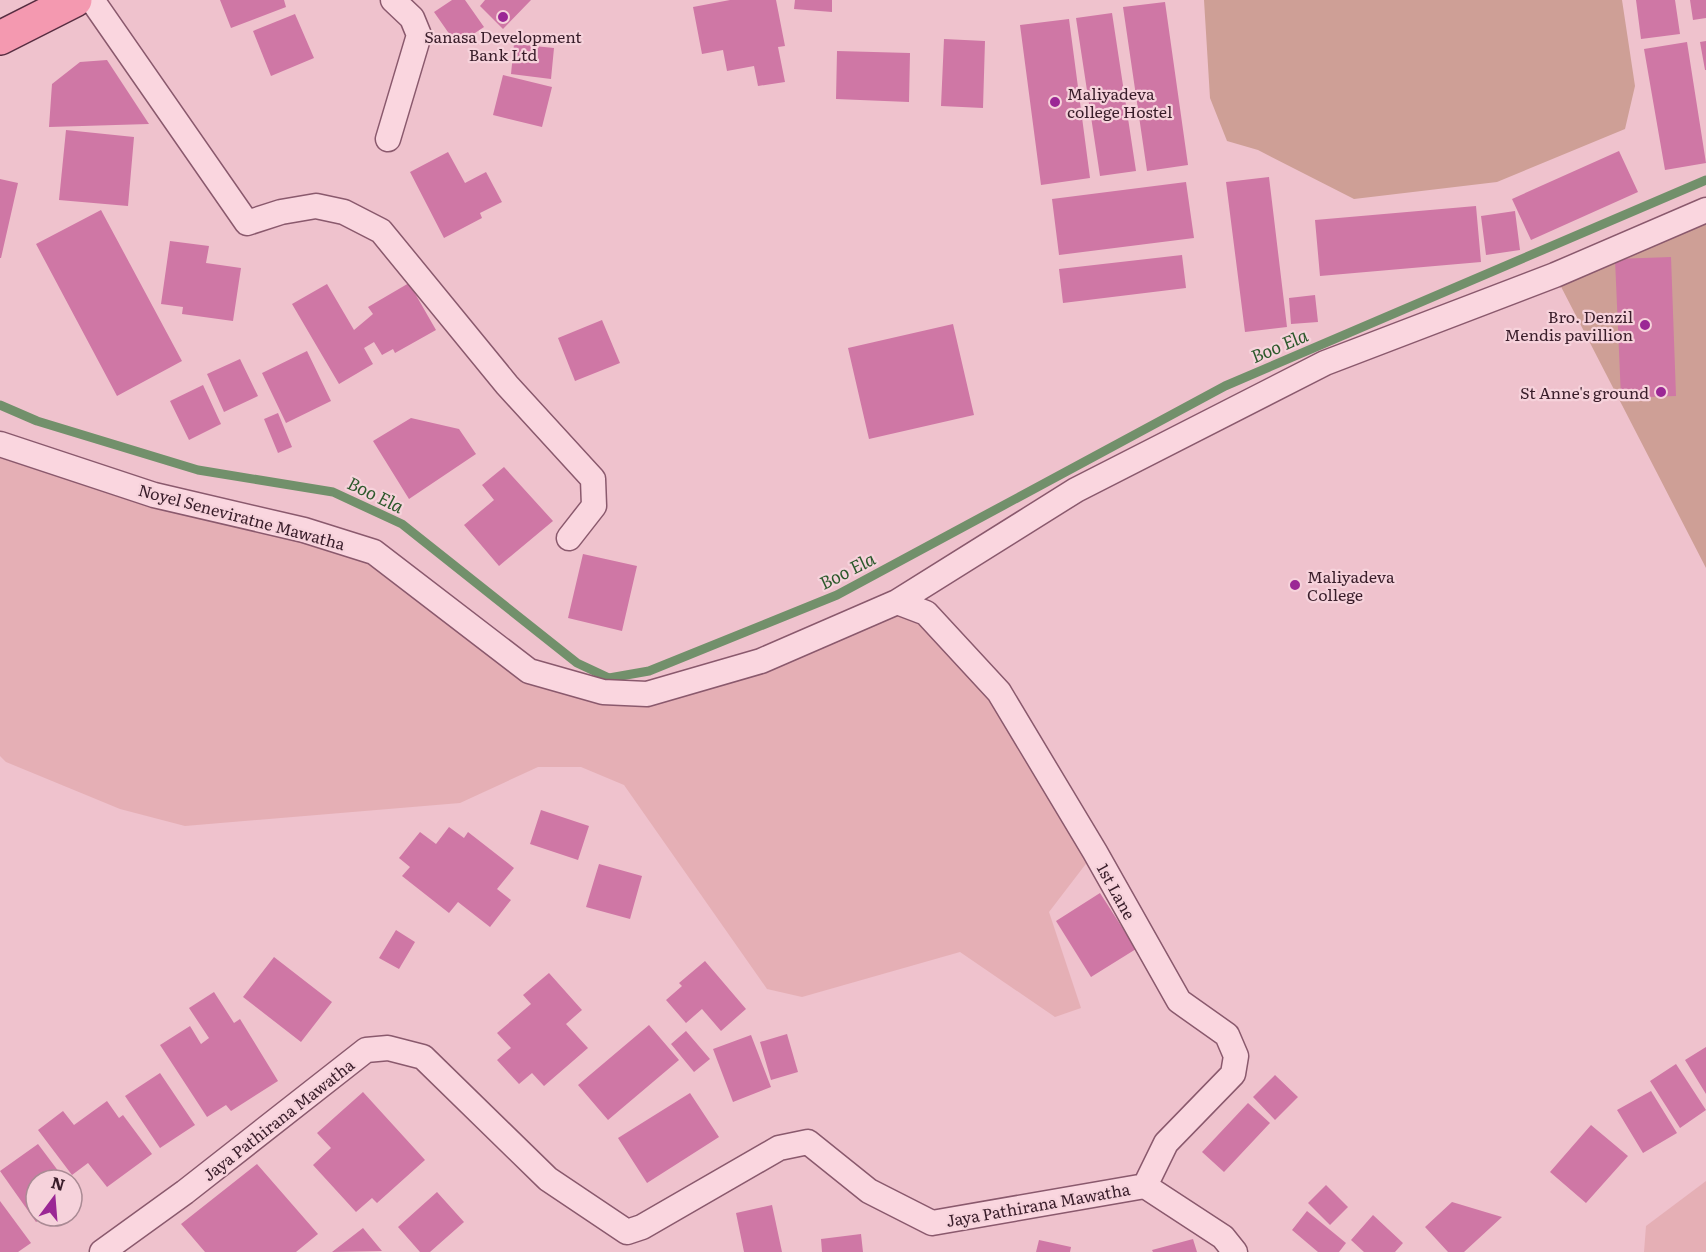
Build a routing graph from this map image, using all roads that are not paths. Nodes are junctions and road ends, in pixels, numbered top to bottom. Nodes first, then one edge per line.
1 (75, 0) edge
2 (92, 0) edge
3 (393, 0) edge
4 (0, 38) edge
5 (388, 139) dead end
6 (1706, 210) edge
7 (0, 444) edge
8 (569, 538) dead end
9 (897, 602) junction
10 (1144, 1185) junction
11 (102, 1252) edge
12 (1235, 1252) edge

1 - 4 main road
2 - 8 street
3 - 5 street
6 - 9 street, Noyel Seneviratne Mawatha
7 - 9 street, Noyel Seneviratne Mawatha
9 - 10 street, 1st Lane
10 - 11 street, Jaya Pathirana Mawatha
10 - 12 street, Jaya Pathirana Mawatha

